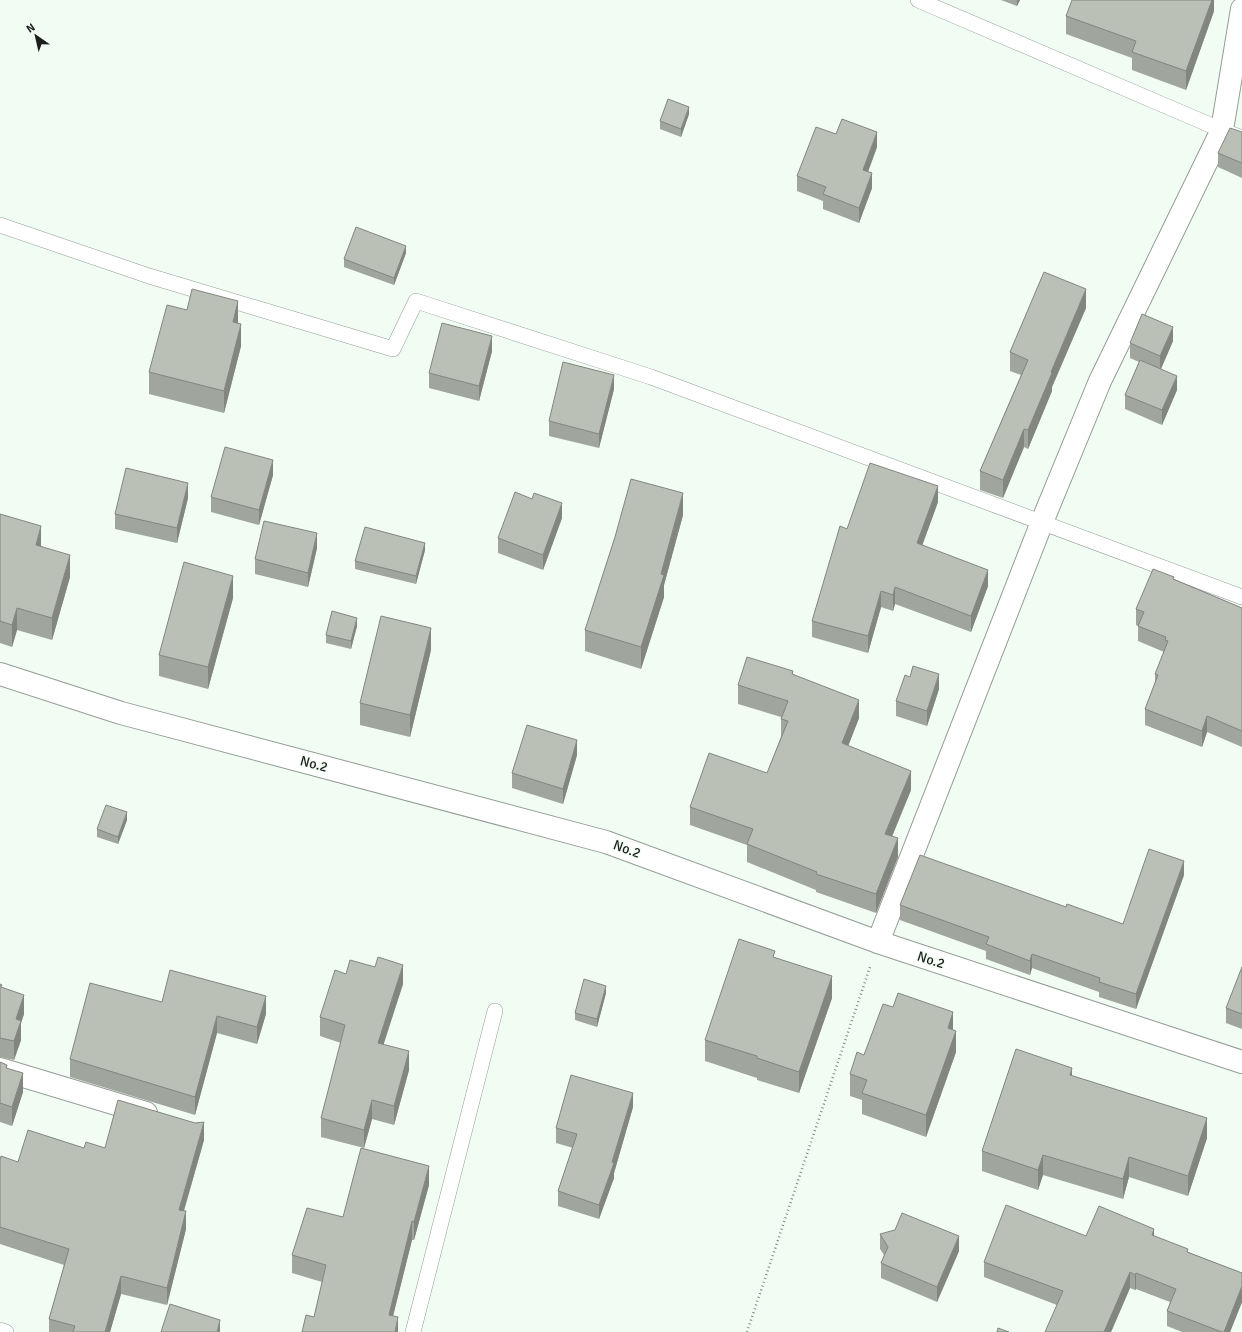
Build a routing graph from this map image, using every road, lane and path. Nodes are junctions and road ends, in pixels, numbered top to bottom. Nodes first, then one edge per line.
1 (918, 0) edge
2 (1242, 9) edge
3 (1222, 130) junction
4 (1242, 138) edge
5 (0, 225) edge
6 (1042, 522) junction
7 (1242, 597) edge
8 (0, 674) edge
9 (878, 942) junction
10 (495, 1012) dead end
11 (1242, 1062) edge
12 (0, 1069) edge
13 (168, 1120) edge
14 (0, 1330) edge
15 (6, 1332) edge
16 (413, 1332) edge
17 (747, 1332) edge

1 - 3 lane
2 - 3 street
3 - 4 lane
3 - 6 street
5 - 6 lane
6 - 7 lane
6 - 9 street
8 - 9 street, No.2
9 - 11 street, No.2
9 - 17 path
10 - 16 lane
12 - 13 street
14 - 15 lane

